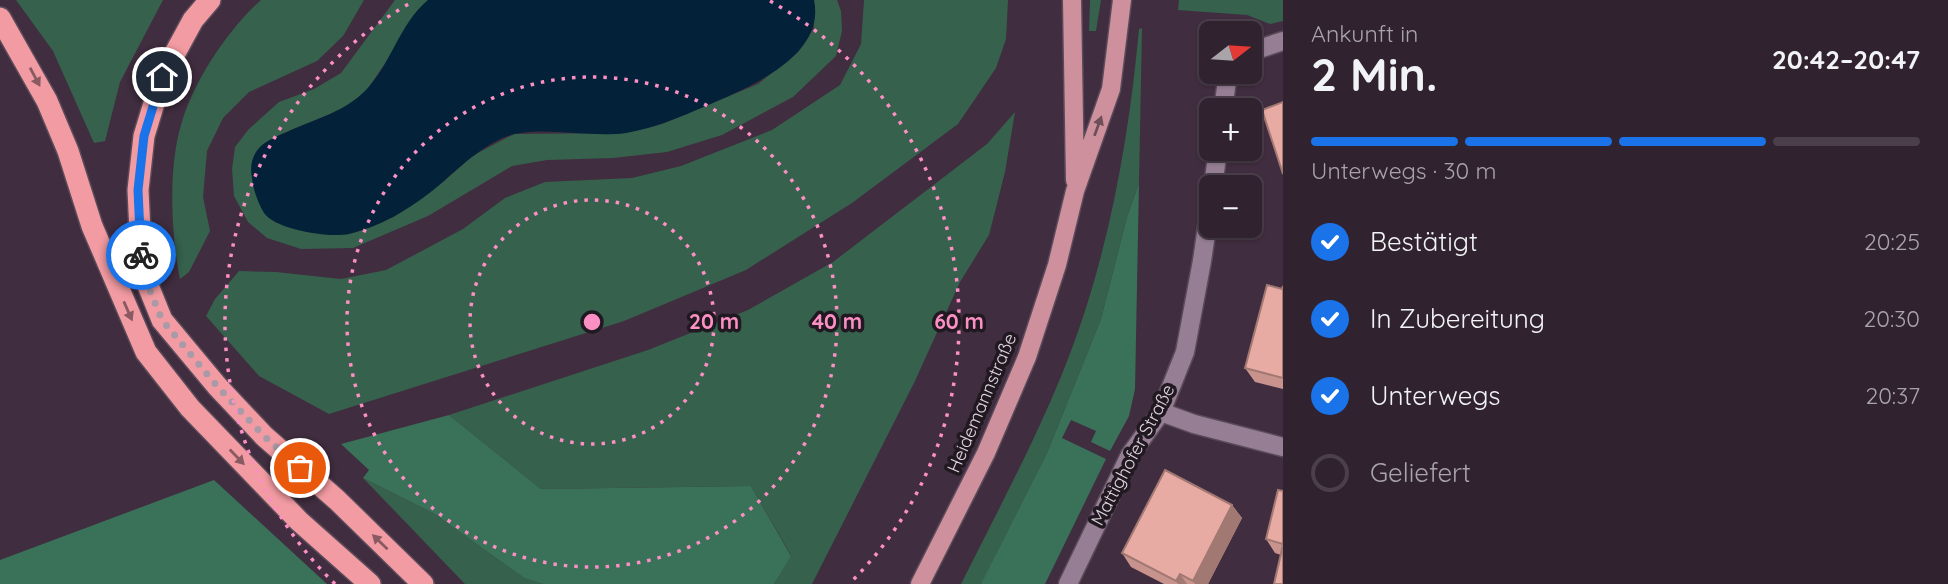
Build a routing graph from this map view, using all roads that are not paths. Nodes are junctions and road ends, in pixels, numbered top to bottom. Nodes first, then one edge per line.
1 (210, 0) edge
2 (1072, 0) edge
3 (1122, 0) edge
4 (0, 18) edge
5 (1283, 41) edge
6 (1262, 48) edge
7 (1076, 191) junction
8 (1205, 238) edge
9 (1161, 412) junction
10 (1283, 447) edge
11 (370, 584) edge
12 (423, 584) edge
13 (920, 584) edge
14 (1068, 584) edge

12 -> 1 highway
2 - 7 main road, Heidemannstraße
7 -> 3 main road, Heidemannstraße
4 -> 11 highway
5 - 6 street
7 - 13 main road, Heidemannstraße
8 - 9 street, Mattighofer Straße
9 - 10 street
9 - 14 street, Mattighofer Straße

